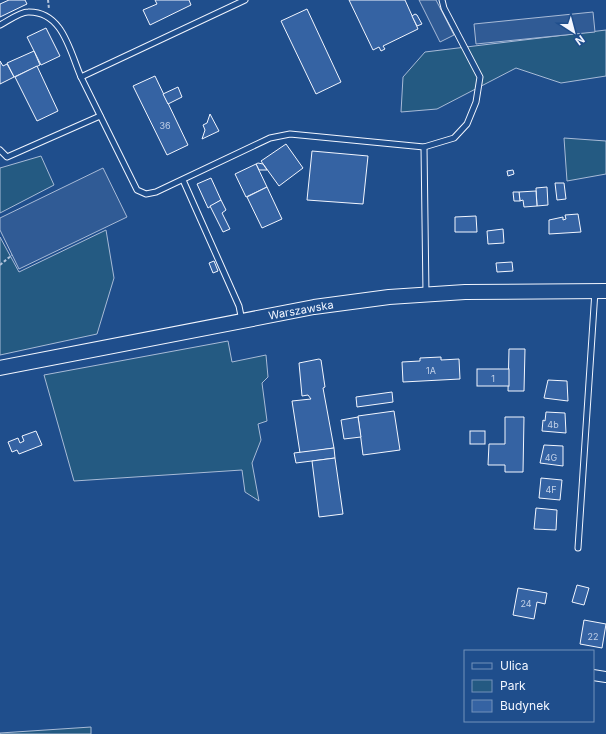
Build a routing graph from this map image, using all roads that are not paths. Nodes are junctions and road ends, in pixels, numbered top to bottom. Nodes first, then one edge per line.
1 (245, 0) edge
2 (442, 0) edge
3 (0, 25) edge
4 (81, 77) junction
5 (100, 116) junction
6 (424, 147) junction
7 (0, 150) edge
8 (183, 180) junction
9 (600, 291) edge
10 (426, 294) junction
11 (242, 321) junction
12 (0, 368) edge
13 (578, 548) dead end
14 (594, 675) edge
15 (606, 677) edge

1 - 4 lane
2 - 6 lane
3 - 4 lane
4 - 5 lane
5 - 7 lane
5 - 8 lane
6 - 8 lane
6 - 10 lane
8 - 11 lane
9 - 10 main road, Warszawska
9 - 13 lane
10 - 11 main road, Warszawska
11 - 12 main road, Warszawska
14 - 15 street

